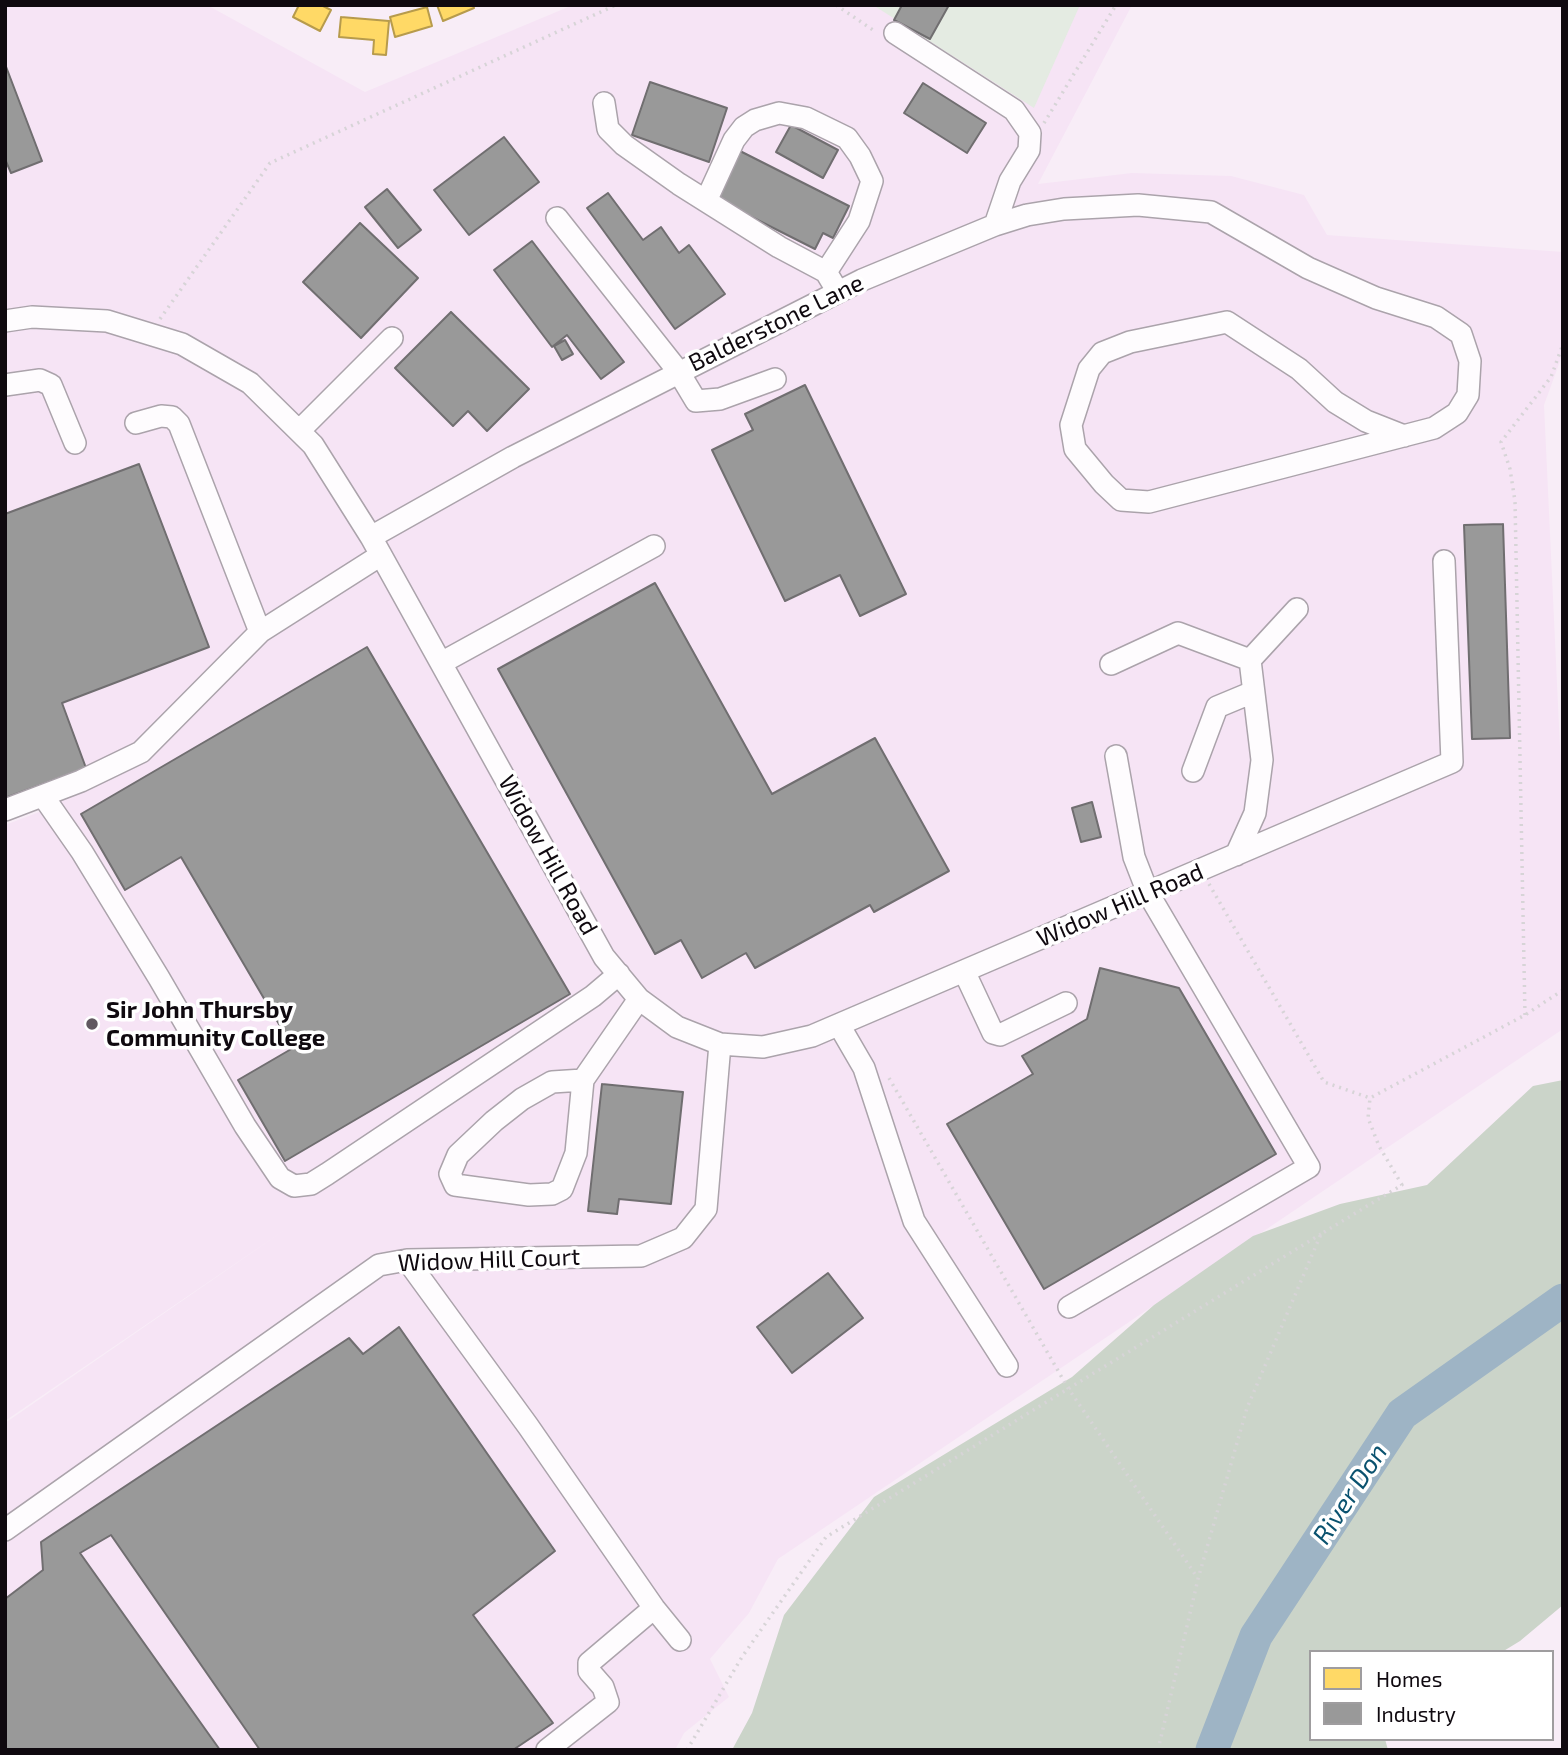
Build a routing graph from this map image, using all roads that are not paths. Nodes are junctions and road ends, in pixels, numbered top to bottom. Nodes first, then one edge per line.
1 (895, 33) dead end
2 (604, 103) dead end
3 (706, 201) junction
4 (557, 218) dead end
5 (995, 225) junction
6 (826, 272) junction
7 (838, 292) junction
8 (5, 321) edge
9 (391, 338) dead end
10 (678, 371) junction
11 (775, 379) dead end
12 (5, 385) edge
13 (136, 423) dead end
14 (299, 432) junction
15 (1404, 436) junction
16 (75, 443) dead end
17 (654, 545) dead end
18 (376, 546) junction
19 (1444, 561) dead end
20 (1297, 609) dead end
21 (260, 632) junction
22 (1250, 660) junction
23 (441, 663) junction
24 (1111, 664) dead end
25 (1253, 692) junction
26 (1116, 756) dead end
27 (1193, 771) dead end
28 (43, 796) junction
29 (5, 810) edge
30 (1237, 855) junction
31 (1148, 893) junction
32 (964, 971) junction
33 (619, 974) junction
34 (639, 999) junction
35 (1066, 1003) dead end
36 (839, 1025) junction
37 (720, 1044) junction
38 (583, 1080) junction
39 (407, 1260) junction
40 (1069, 1307) dead end
41 (1007, 1366) dead end
42 (5, 1530) edge
43 (654, 1608) junction
44 (680, 1640) dead end
45 (547, 1750) edge

1 - 5 street
2 - 3 street
3 - 6 street
3 - 6 street
4 - 10 street
5 - 7 street, Balderstone Lane
5 - 15 street, Balderstone Lane
6 - 7 street
7 - 10 street, Balderstone Lane
8 - 14 street, Widow Hill Road
9 - 14 street
10 - 11 street
10 - 18 street, Balderstone Lane
12 - 16 street
13 - 21 street
14 - 18 street, Widow Hill Road
15 - 15 street
17 - 23 street
18 - 21 street, Balderstone Lane
18 - 23 street, Widow Hill Road
19 - 30 street, Widow Hill Road
20 - 22 street
21 - 28 street, Balderstone Lane
22 - 24 street
22 - 25 street
23 - 33 street, Widow Hill Road
25 - 27 street
25 - 30 street
26 - 31 street
28 - 29 street, Balderstone Lane
28 - 33 street
30 - 31 street, Widow Hill Road
31 - 32 street, Widow Hill Road
31 - 40 street
32 - 35 street
32 - 36 street, Widow Hill Road
33 - 34 street, Widow Hill Road
34 - 37 street, Widow Hill Road
34 - 38 street
36 - 37 street, Widow Hill Road
36 - 41 street
37 - 39 street, Widow Hill Court
38 - 38 street
39 - 42 street, Widow Hill Court
39 - 43 street
43 - 44 street
43 - 45 street

